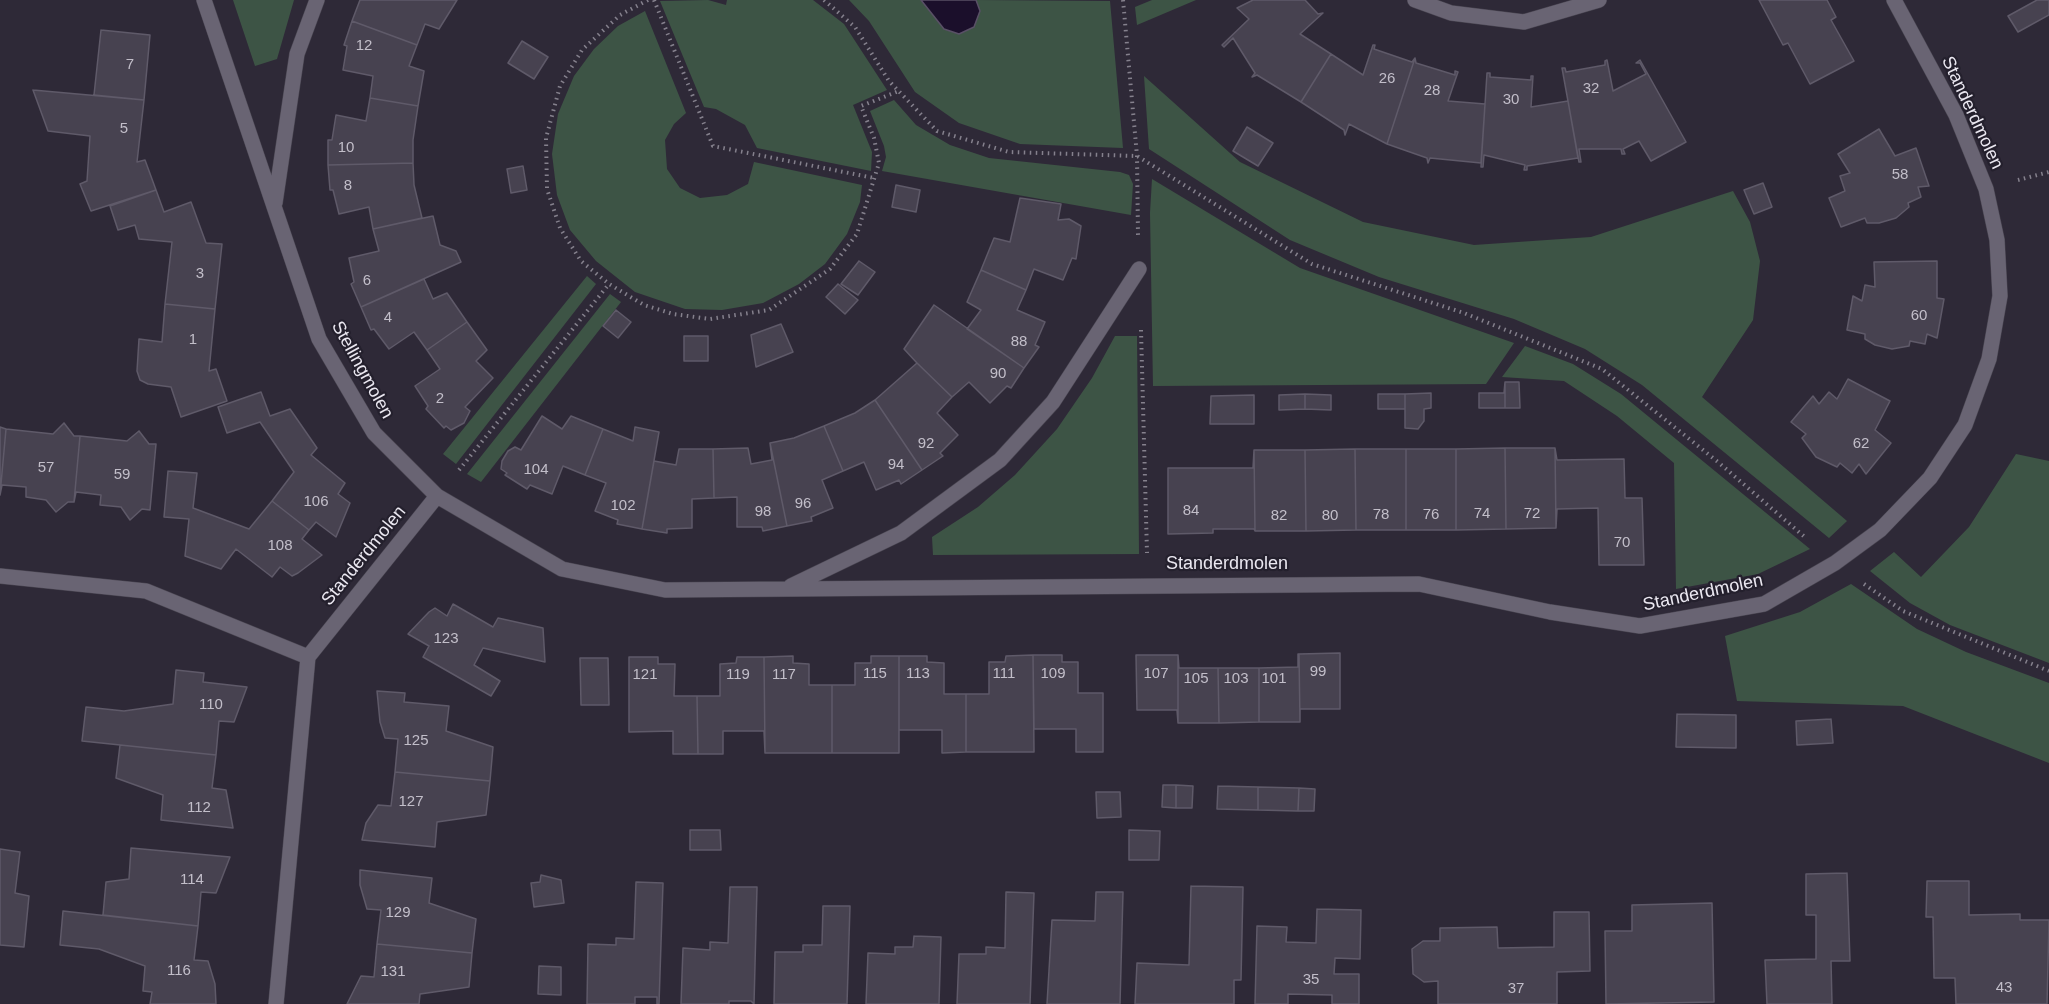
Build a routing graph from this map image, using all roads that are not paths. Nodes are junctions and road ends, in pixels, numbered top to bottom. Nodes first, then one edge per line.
1 (204, 0) edge
2 (317, 0) edge
3 (1415, 0) edge
4 (1599, 0) edge
5 (1894, 0) edge
6 (274, 206) junction
7 (1139, 269) dead end
8 (437, 496) junction
9 (0, 576) edge
10 (785, 589) junction
11 (308, 657) junction
12 (276, 1004) edge

1 - 6 street, Stellingmolen
2 - 6 street, Stellingmolen
3 - 4 street
5 - 10 street, Standerdmolen
6 - 8 street, Stellingmolen
7 - 10 street, Standerdmolen
8 - 10 street, Standerdmolen
8 - 11 street, Standerdmolen
9 - 11 street
11 - 12 street

